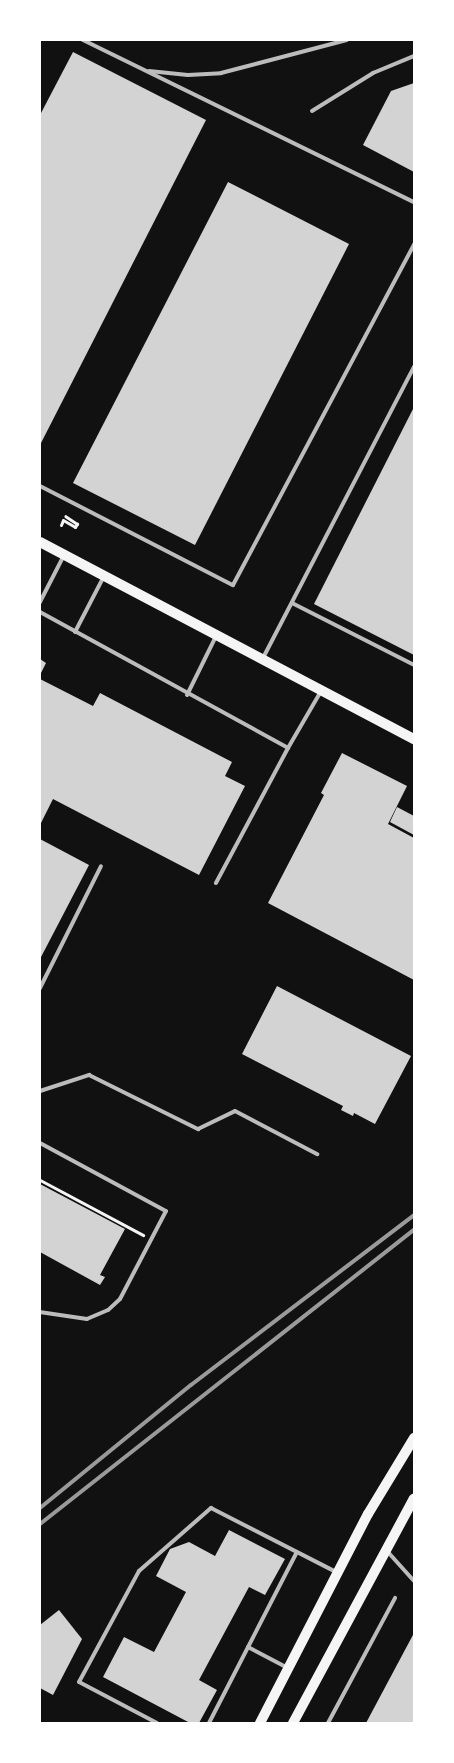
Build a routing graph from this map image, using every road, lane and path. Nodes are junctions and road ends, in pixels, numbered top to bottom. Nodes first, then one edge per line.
1 (83, 40) edge
2 (347, 40) edge
3 (414, 56) edge
4 (145, 70) junction
5 (312, 111) dead end
6 (414, 202) edge
7 (414, 244) edge
8 (414, 367) edge
9 (40, 486) edge
10 (65, 516) dead end
11 (61, 525) dead end
12 (40, 542) edge
13 (64, 555) junction
14 (104, 576) junction
15 (40, 602) edge
16 (292, 602) junction
17 (40, 612) edge
18 (75, 632) junction
19 (216, 635) junction
20 (262, 660) junction
21 (414, 665) edge
22 (321, 691) junction
23 (187, 695) junction
24 (414, 740) edge
25 (288, 748) junction
26 (102, 866) dead end
27 (216, 883) dead end
28 (40, 988) edge
29 (40, 1091) edge
30 (40, 1143) edge
31 (318, 1154) dead end
32 (40, 1180) edge
33 (152, 1240) junction
34 (40, 1312) edge
35 (414, 1438) edge
36 (414, 1498) edge
37 (386, 1549) junction
38 (297, 1552) junction
39 (339, 1573) junction
40 (413, 1579) edge
41 (395, 1598) dead end
42 (248, 1647) junction
43 (289, 1668) junction
44 (157, 1723) edge
45 (209, 1723) edge
46 (260, 1723) edge
47 (293, 1723) edge
48 (328, 1723) edge

1 - 4 lane
2 - 4 lane
3 - 5 lane
4 - 6 lane
7 - 9 lane
8 - 16 lane
10 - 11 path
12 - 13 main road
13 - 14 main road
13 - 15 lane
14 - 18 lane
14 - 19 main road
16 - 20 lane
16 - 21 lane
17 - 18 lane
18 - 23 lane
19 - 20 main road
19 - 23 lane
20 - 22 main road
22 - 24 main road
22 - 25 lane
23 - 25 lane
25 - 27 lane
26 - 28 lane
29 - 31 lane
30 - 33 lane
32 - 33 path
33 - 34 lane
35 - 39 main road
36 - 37 main road
37 - 40 lane
37 - 47 main road
38 - 39 lane
38 - 42 lane
38 - 44 lane
39 - 43 main road
41 - 48 lane
42 - 43 lane
42 - 45 lane
43 - 46 main road

